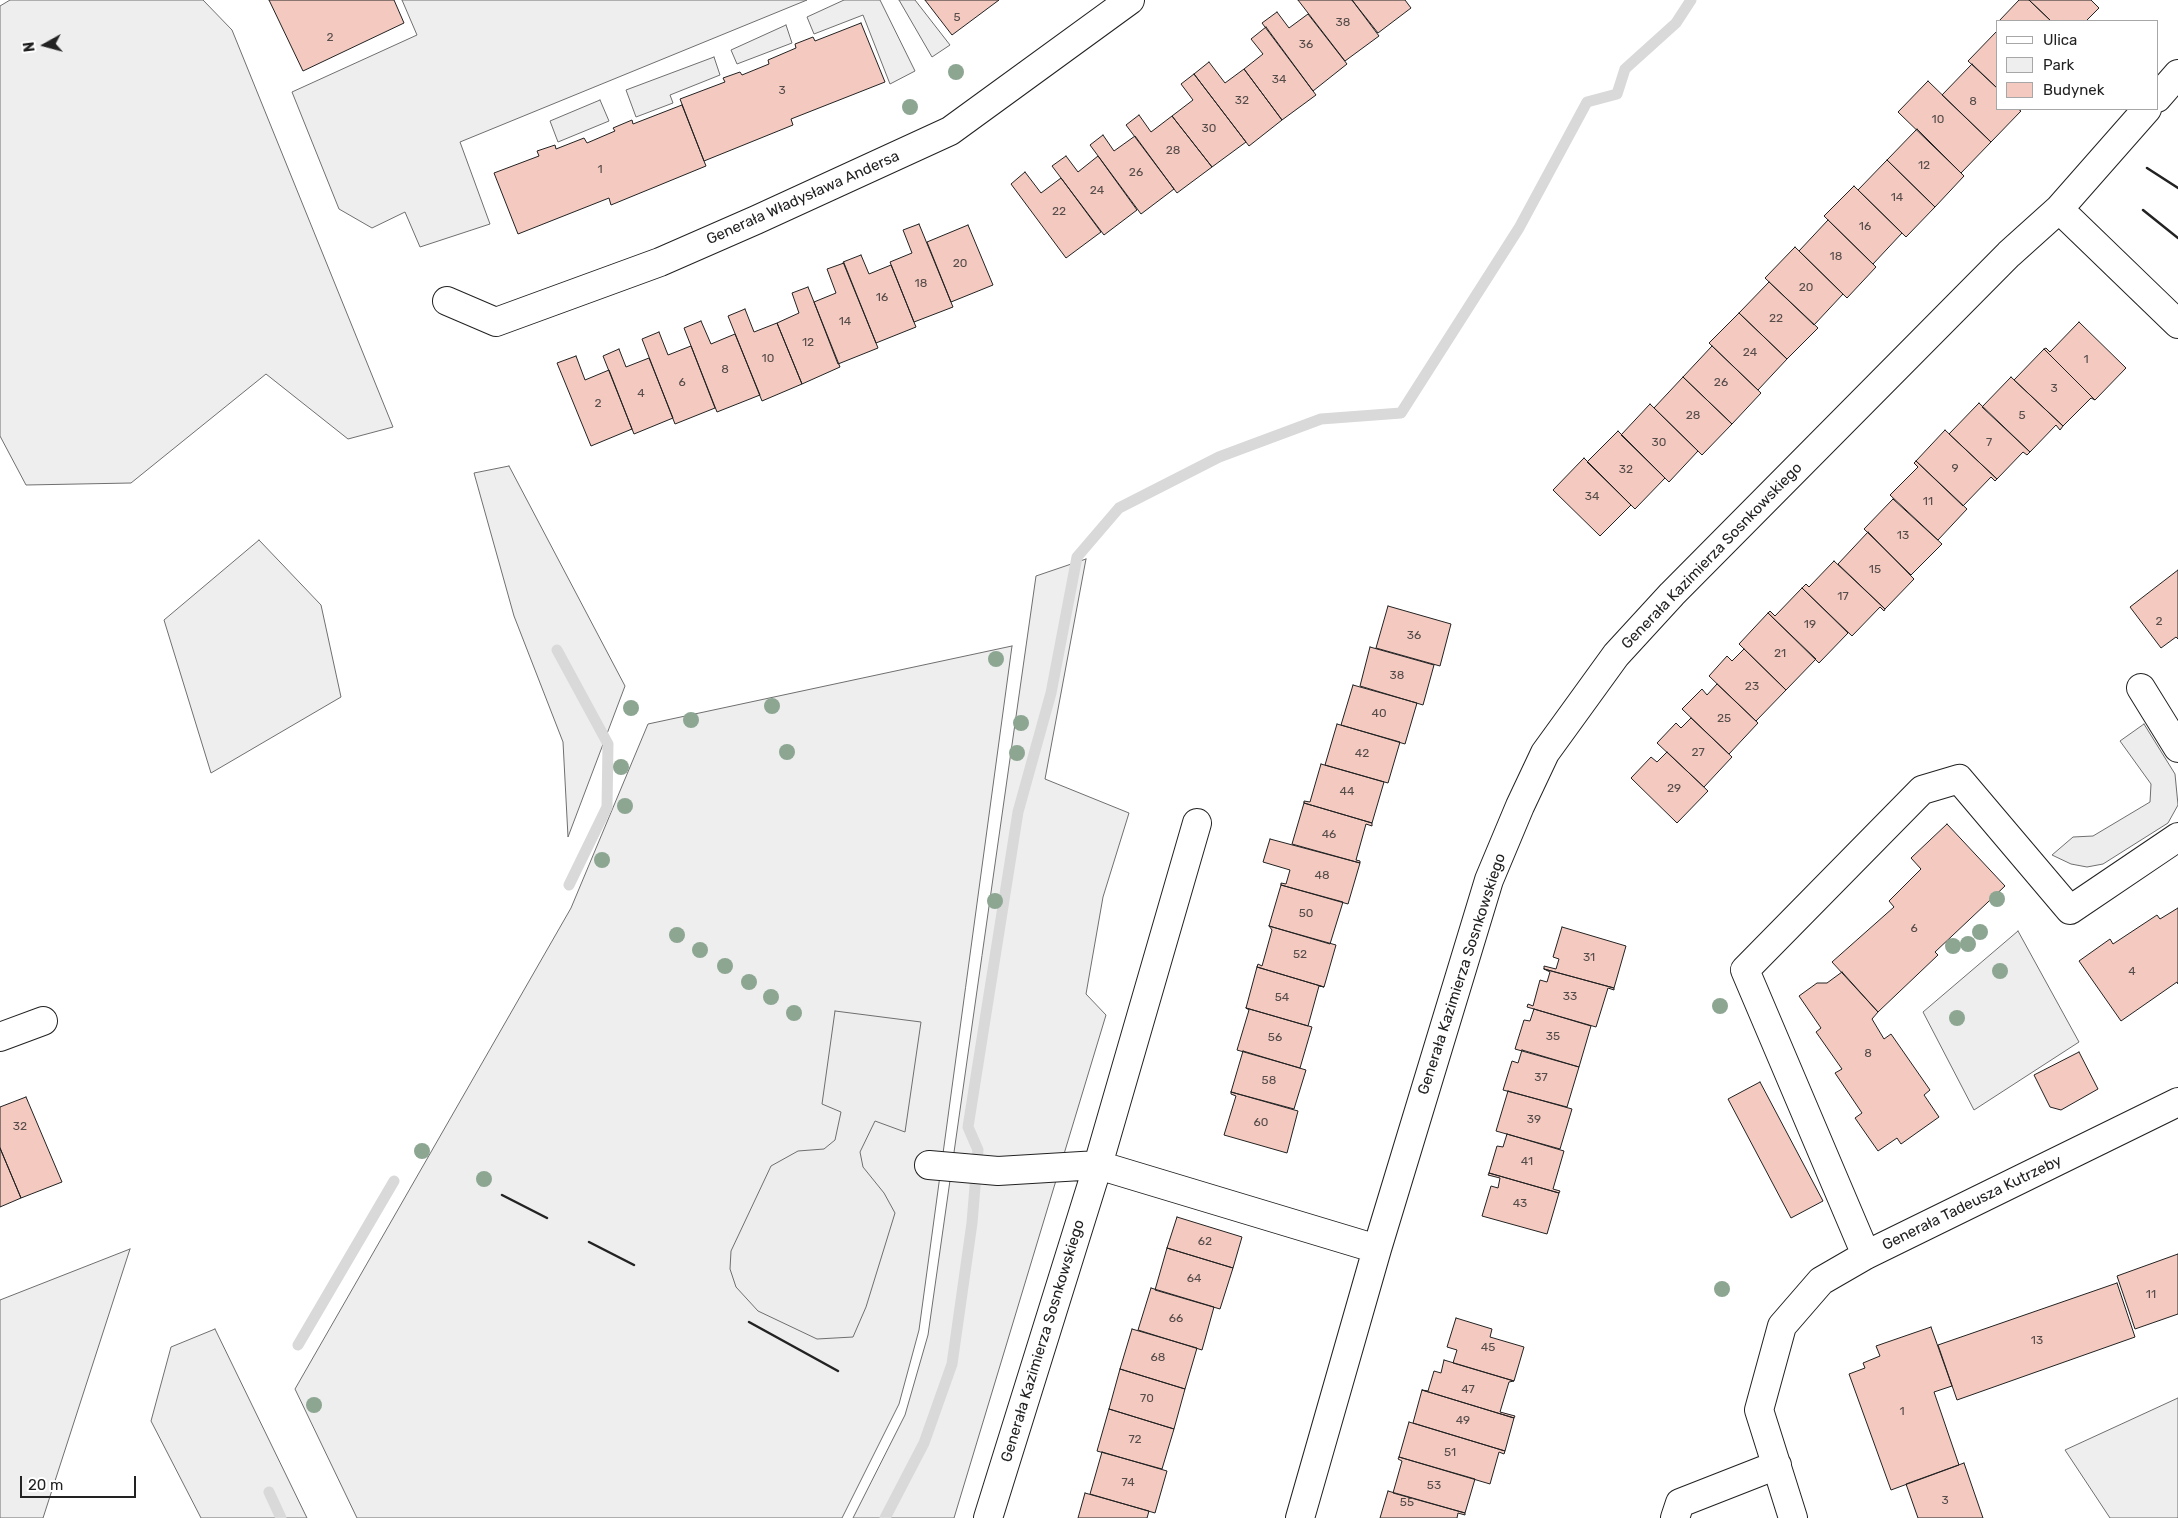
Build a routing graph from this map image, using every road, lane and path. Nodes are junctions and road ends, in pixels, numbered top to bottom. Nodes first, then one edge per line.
1 (1130, 0) edge
2 (2178, 74) edge
3 (2158, 97) edge
4 (2146, 110) edge
5 (2059, 209) junction
6 (447, 301) dead end
7 (2178, 324) edge
8 (2141, 688) dead end
9 (2178, 748) edge
10 (1197, 823) dead end
11 (2178, 837) edge
12 (43, 1021) dead end
13 (0, 1037) edge
14 (2178, 1102) edge
15 (930, 1165) dead end
16 (1098, 1165) junction
17 (1377, 1249) junction
18 (1866, 1254) junction
19 (1776, 1465) junction
20 (988, 1518) edge
21 (1300, 1518) edge
22 (1675, 1518) edge
23 (1793, 1518) edge

1 - 6 street, Generała Władysława Andersa
2 - 3 street
4 - 5 street, Generała Kazimierza Sosnkowskiego
5 - 7 street
5 - 17 street, Generała Kazimierza Sosnkowskiego
8 - 9 street
10 - 16 street, Generała Kazimierza Sosnkowskiego
11 - 18 street
12 - 13 street
14 - 18 street, Generała Tadeusza Kutrzeby
15 - 16 street
16 - 17 street
16 - 20 street, Generała Kazimierza Sosnkowskiego
17 - 21 street, Generała Kazimierza Sosnkowskiego
18 - 19 street, Generała Tadeusza Kutrzeby
19 - 22 street
19 - 23 street

